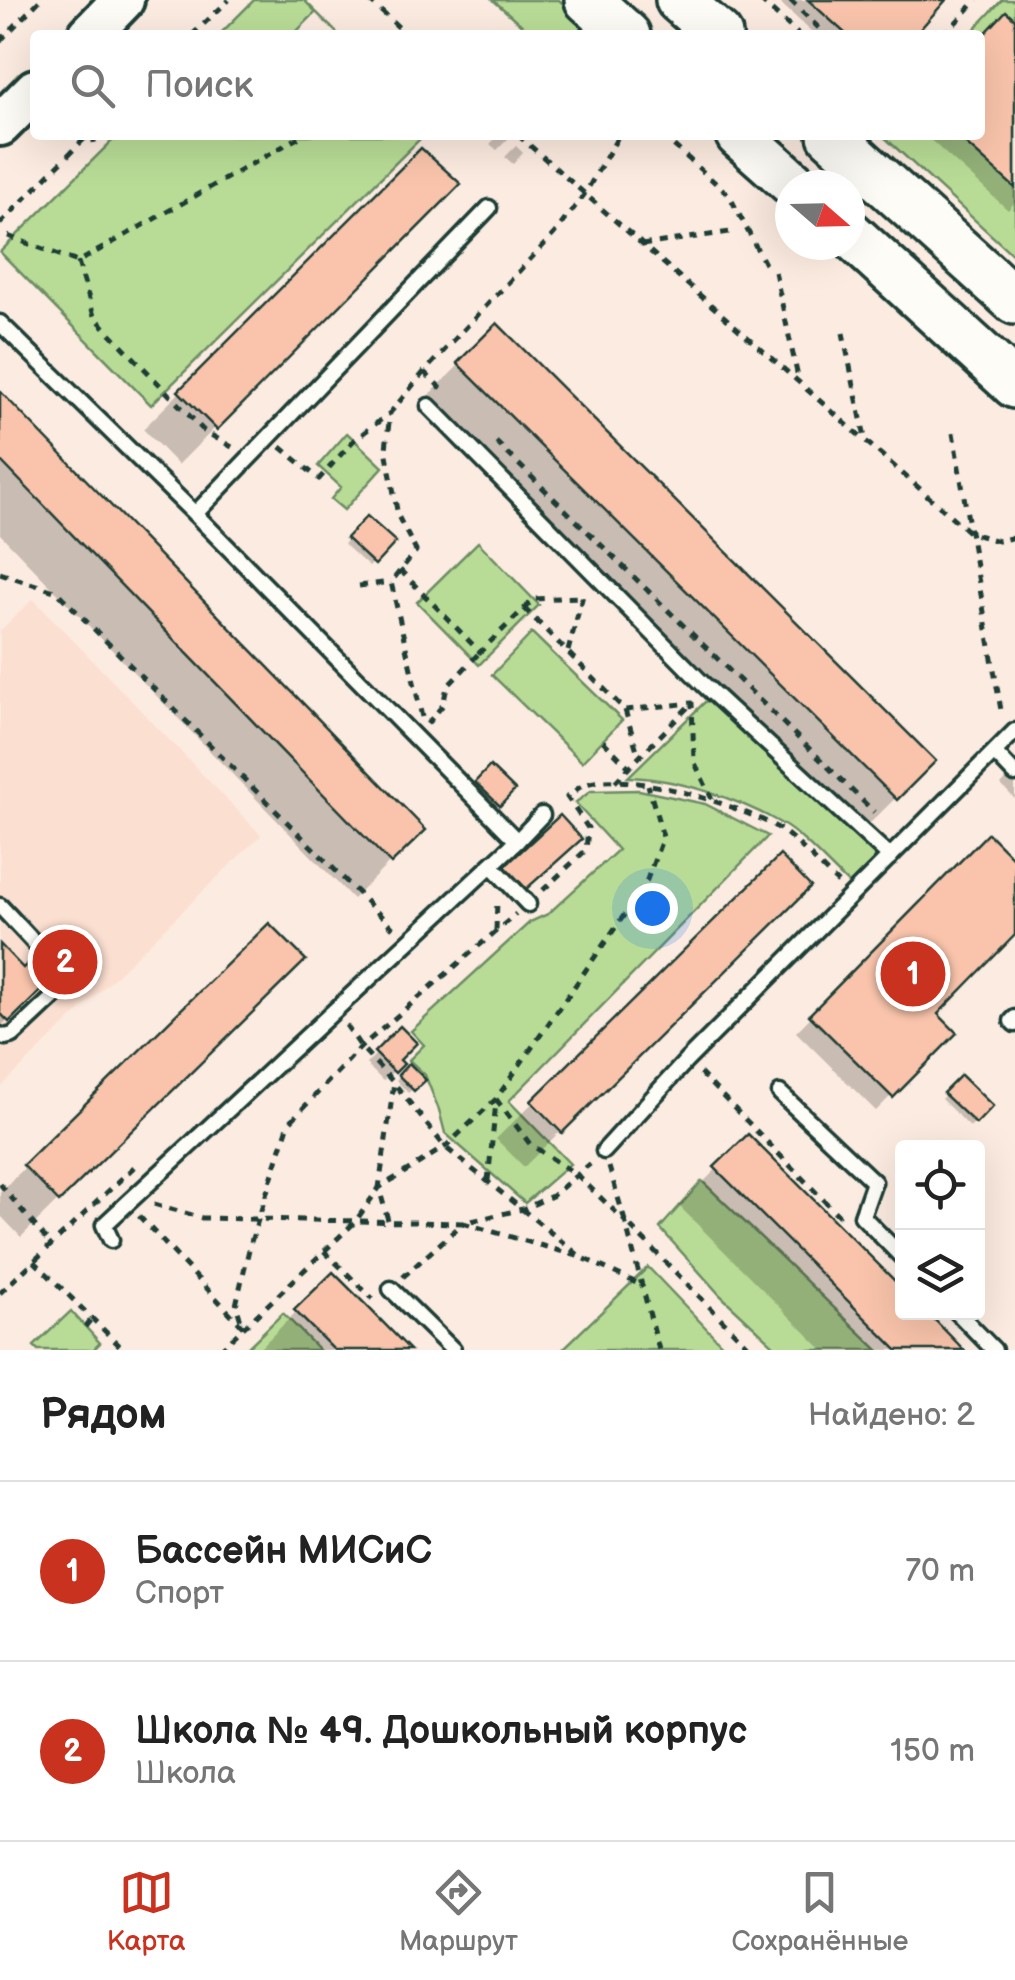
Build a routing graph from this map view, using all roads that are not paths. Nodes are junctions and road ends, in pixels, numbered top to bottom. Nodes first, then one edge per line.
1 (123, 0) edge
2 (588, 0) edge
3 (679, 0) edge
4 (94, 30) edge
5 (621, 30) edge
6 (712, 30) edge
7 (30, 95) edge
8 (0, 125) edge
9 (745, 140) edge
10 (837, 140) edge
11 (778, 170) edge
12 (489, 208) dead end
13 (865, 248) edge
14 (1015, 302) edge
15 (0, 322) edge
16 (1015, 385) edge
17 (429, 406) dead end
18 (195, 514) junction
19 (1011, 736) edge
20 (995, 753) junction
21 (1015, 774) edge
22 (542, 815) dead end
23 (517, 841) junction
24 (890, 857) junction
25 (491, 865) junction
26 (528, 904) road end
27 (0, 906) edge
28 (0, 1035) edge
29 (780, 1094) dead end
30 (604, 1151) road end
31 (111, 1240) dead end
32 (895, 1250) edge
33 (390, 1288) road end
34 (965, 1320) edge
35 (452, 1350) edge
36 (994, 1350) edge

1 - 4 main road
2 - 5 main road
3 - 6 main road
7 - 8 main road
9 - 11 main road
10 - 14 main road
12 - 18 lane
13 - 16 main road
15 - 18 lane
17 - 24 lane
18 - 23 lane
19 - 20 lane
20 - 21 lane
20 - 24 lane
22 - 23 lane
23 - 25 lane
24 - 30 lane
25 - 26 lane
25 - 31 lane
27 - 28 lane
29 - 32 lane
33 - 35 lane
34 - 36 lane

